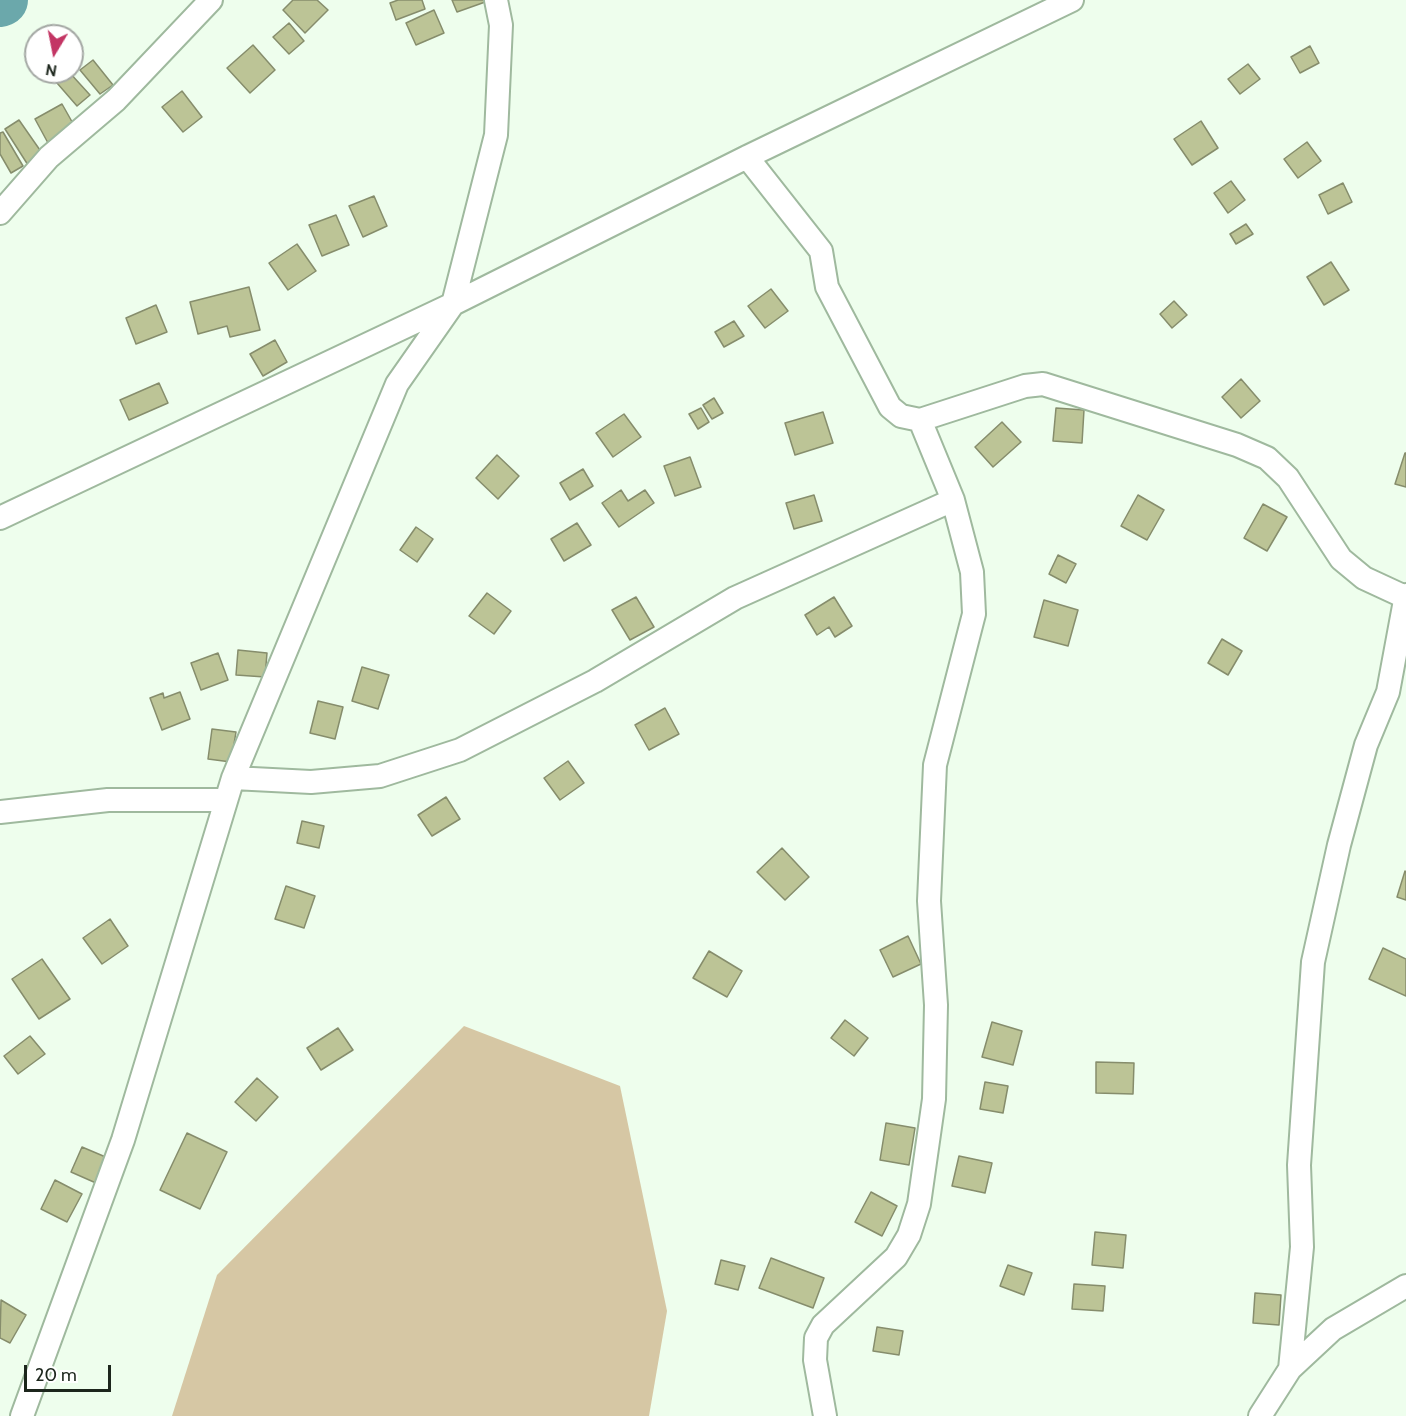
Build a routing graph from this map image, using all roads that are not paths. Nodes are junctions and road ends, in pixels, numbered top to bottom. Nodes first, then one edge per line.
1 (211, 0) edge
2 (496, 0) edge
3 (1072, 0) edge
4 (747, 157) junction
5 (0, 213) edge
6 (453, 304) junction
7 (920, 420) junction
8 (953, 500) junction
9 (0, 518) edge
10 (1406, 596) edge
11 (233, 778) junction
12 (225, 800) junction
13 (0, 812) edge
14 (1406, 1286) edge
15 (1290, 1369) junction
16 (22, 1416) edge
17 (825, 1416) edge
18 (1260, 1416) edge

1 - 5 street
2 - 6 street
3 - 4 street
4 - 6 street
4 - 7 street
6 - 9 street
6 - 11 street
7 - 8 street
7 - 10 street
8 - 11 street
8 - 17 street
10 - 15 street
11 - 12 street
12 - 13 street
12 - 16 street
14 - 15 street
15 - 18 street

